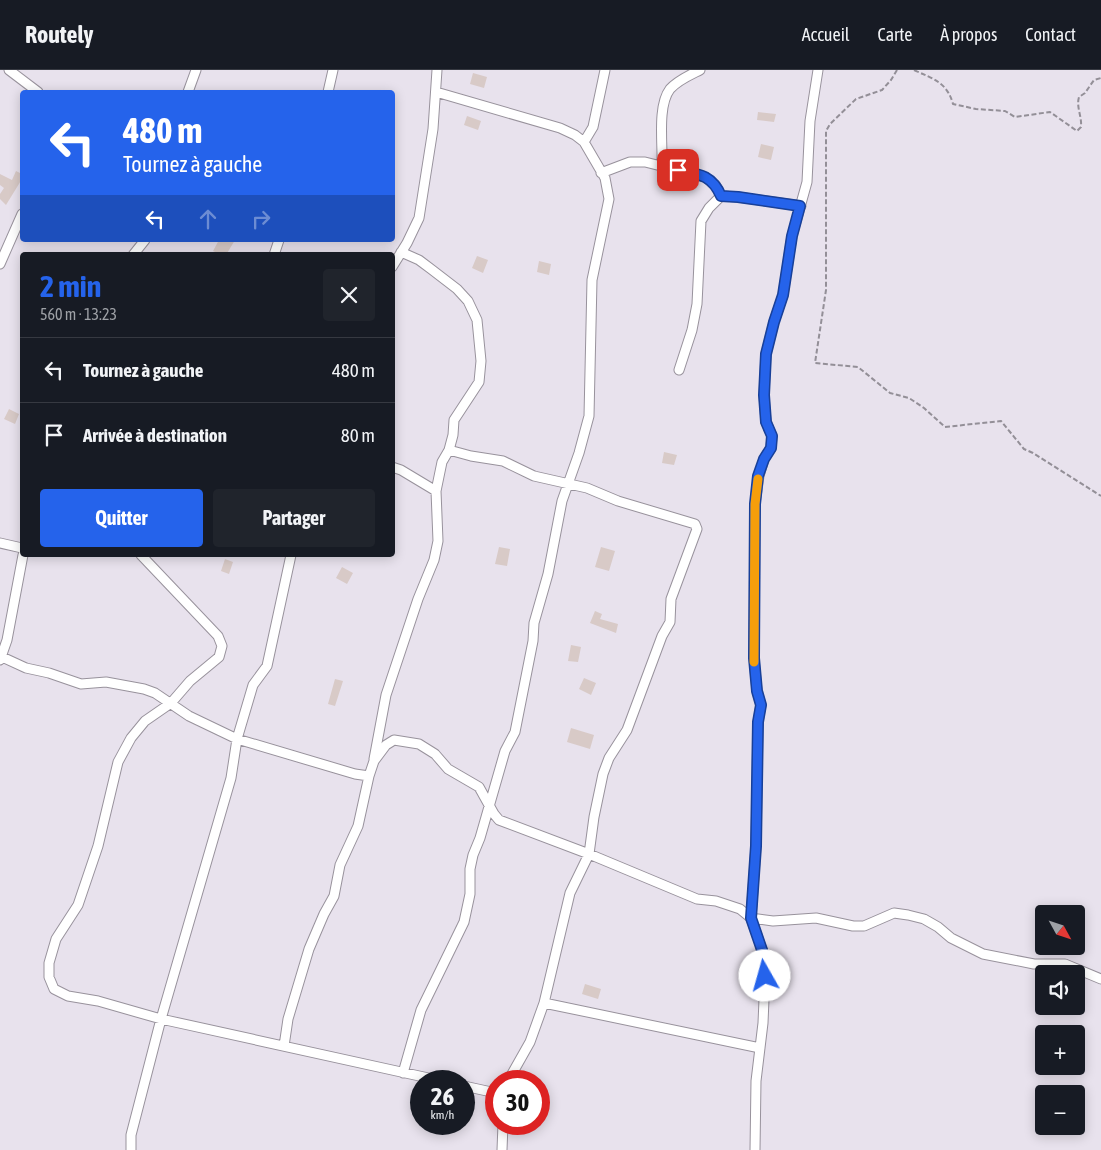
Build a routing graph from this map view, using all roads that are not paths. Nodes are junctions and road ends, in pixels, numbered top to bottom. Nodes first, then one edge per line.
1 (9, 70) edge
2 (196, 70) edge
3 (333, 70) edge
4 (436, 70) edge
5 (605, 70) edge
6 (700, 70) edge
7 (818, 70) edge
8 (35, 90) edge
9 (189, 90) edge
10 (328, 90) edge
11 (436, 92) junction
12 (584, 142) junction
13 (662, 166) junction
14 (601, 173) junction
15 (721, 196) junction
16 (800, 206) junction
17 (20, 219) edge
18 (143, 242) edge
19 (135, 252) edge
20 (402, 252) junction
21 (395, 262) edge
22 (0, 264) edge
23 (679, 370) dead end
24 (449, 450) junction
25 (395, 468) edge
26 (567, 484) junction
27 (436, 491) junction
28 (0, 543) edge
29 (20, 548) edge
30 (23, 557) edge
31 (143, 557) edge
32 (291, 557) edge
33 (1, 658) edge
34 (171, 703) junction
35 (236, 739) junction
36 (374, 761) junction
37 (369, 776) junction
38 (490, 805) junction
39 (589, 854) junction
40 (751, 918) junction
41 (1101, 979) edge
42 (544, 1002) junction
43 (161, 1019) junction
44 (284, 1046) junction
45 (760, 1048) junction
46 (514, 1070) edge
47 (404, 1073) junction
48 (410, 1074) edge
49 (503, 1135) edge
50 (131, 1150) edge
51 (502, 1150) edge
52 (755, 1150) edge

1 - 8 street
2 - 9 street
3 - 10 street
4 - 11 street
5 - 12 street
6 - 13 street
7 - 16 street
11 - 12 street
11 - 20 street
12 - 14 street
13 - 14 street
13 - 15 street
14 - 26 street
15 - 16 street
15 - 23 street
16 - 40 street
17 - 22 street
18 - 19 street
20 - 21 street
20 - 24 street
24 - 26 street
24 - 27 street
25 - 27 street
26 - 38 street
26 - 39 street
27 - 36 street
28 - 29 street
30 - 33 street
31 - 34 street
32 - 35 street
33 - 34 street
34 - 35 street
34 - 43 street
35 - 37 street
35 - 43 street
36 - 37 street
36 - 38 street
37 - 44 street
38 - 39 street
38 - 47 street
39 - 40 street
39 - 42 street
40 - 41 street
40 - 45 street
42 - 45 street
42 - 46 street
43 - 44 street
43 - 50 street
44 - 47 street
45 - 52 street
47 - 48 street
49 - 51 street

